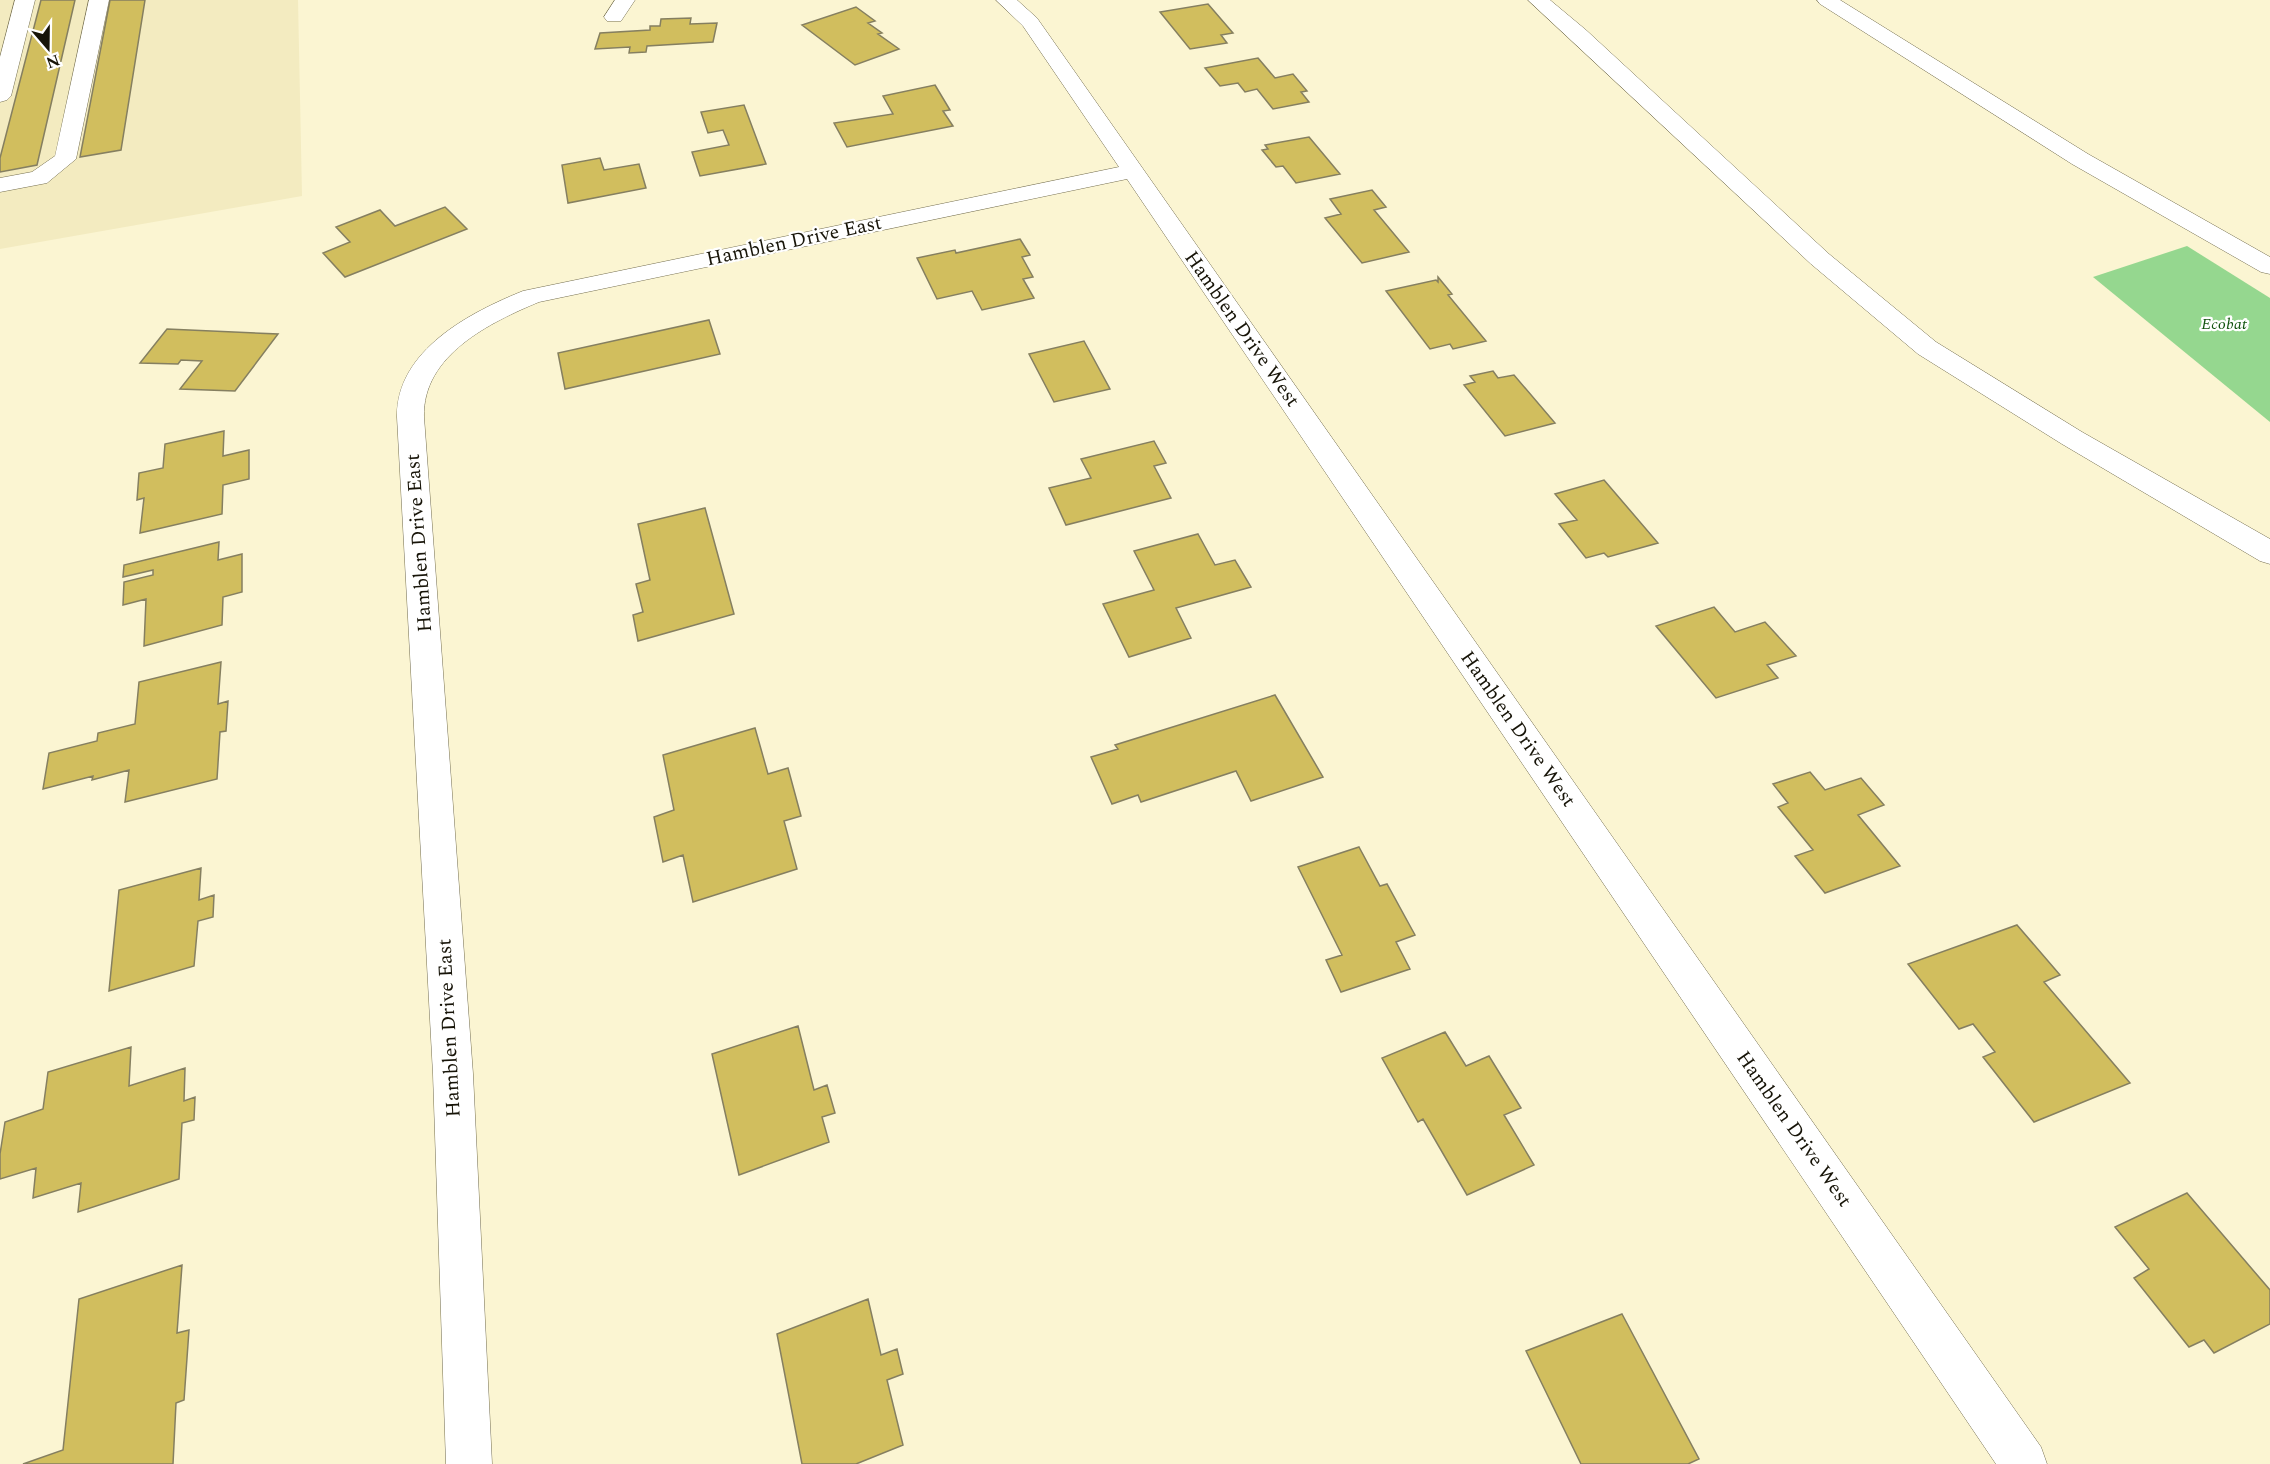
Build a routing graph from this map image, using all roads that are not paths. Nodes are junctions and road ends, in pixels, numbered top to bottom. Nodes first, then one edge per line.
1 (25, 0) edge
2 (99, 0) edge
3 (625, 0) edge
4 (1006, 0) edge
5 (1538, 0) edge
6 (1827, 0) edge
7 (614, 17) dead end
8 (0, 96) edge
9 (1133, 171) junction
10 (0, 185) edge
11 (2270, 267) edge
12 (2270, 554) edge
13 (469, 1464) edge
14 (2024, 1464) edge

1 - 8 street
2 - 10 street
3 - 7 street
4 - 9 street, Hamblen Drive West
5 - 12 street
6 - 11 street
9 - 13 street, Hamblen Drive East
9 - 14 street, Hamblen Drive West

